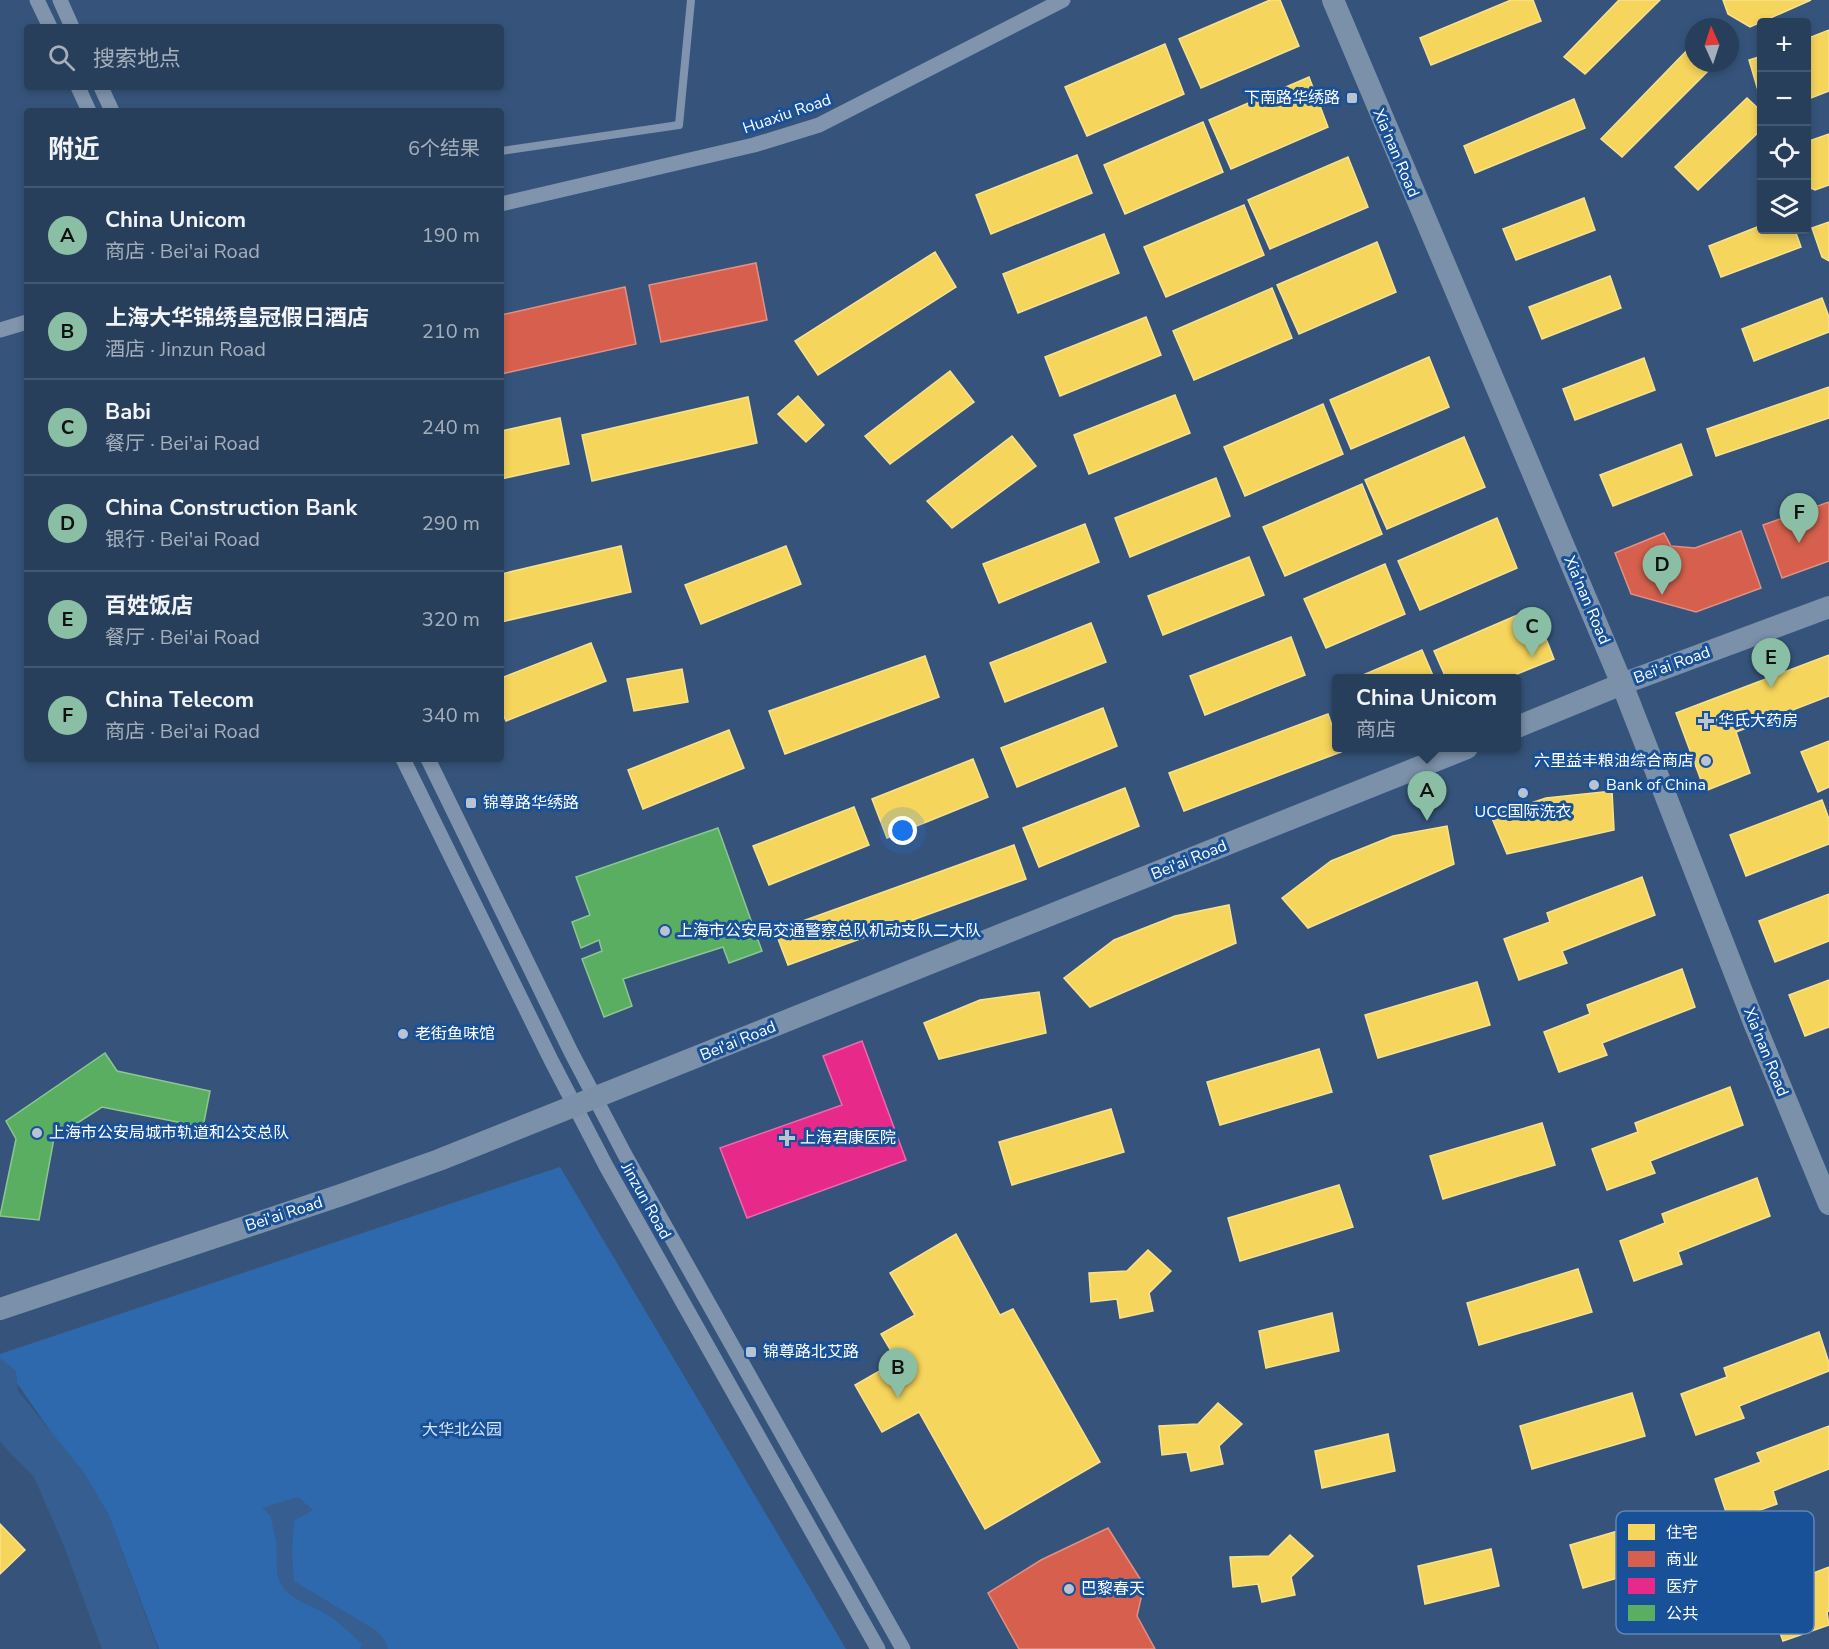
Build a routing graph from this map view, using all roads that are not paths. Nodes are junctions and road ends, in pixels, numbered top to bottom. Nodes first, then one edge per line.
1 (37, 0) edge
2 (60, 0) edge
3 (691, 0) edge
4 (1063, 0) edge
5 (1332, 0) edge
6 (49, 24) edge
7 (71, 24) edge
8 (79, 90) edge
9 (102, 90) edge
10 (88, 108) edge
11 (111, 108) edge
12 (504, 151) edge
13 (504, 203) edge
14 (24, 323) edge
15 (0, 330) edge
16 (1829, 607) edge
17 (1622, 684) junction
18 (1521, 725) edge
19 (1455, 752) edge
20 (405, 762) edge
21 (429, 762) edge
22 (585, 1102) junction
23 (1829, 1204) edge
24 (0, 1309) edge
25 (878, 1649) edge
26 (903, 1649) edge

1 - 6 street
2 - 7 street
3 - 12 lane
4 - 13 street, Huaxiu Road
5 - 17 street, Xia'nan Road
8 - 10 street
9 - 11 street
14 - 15 street
16 - 17 street, Bei'ai Road
17 - 18 street, Bei'ai Road
17 - 23 street, Xia'nan Road
19 - 22 street, Bei'ai Road
20 - 22 street, Jinzun Road
21 - 22 street, Jinzun Road
22 - 24 street, Bei'ai Road
22 - 25 street, Jinzun Road
22 - 26 street, Jinzun Road

